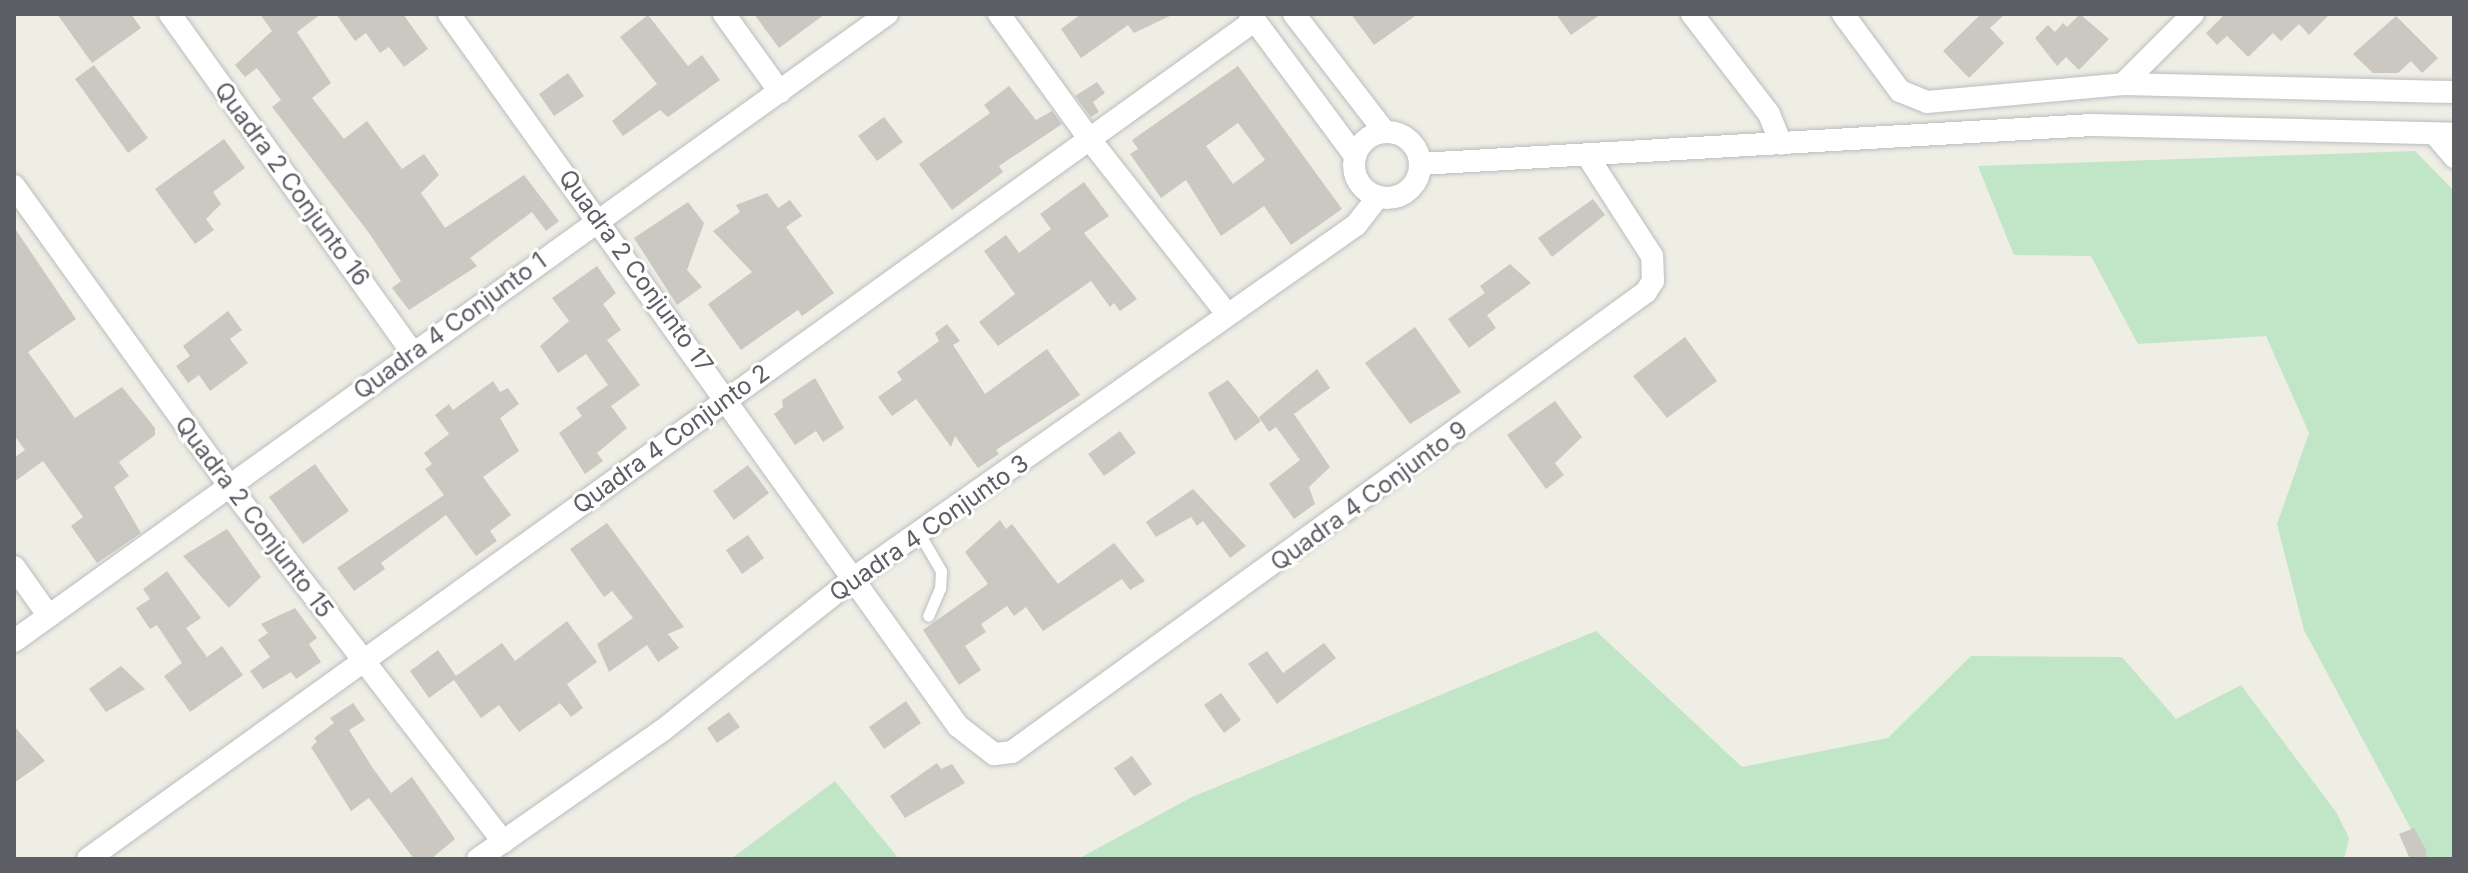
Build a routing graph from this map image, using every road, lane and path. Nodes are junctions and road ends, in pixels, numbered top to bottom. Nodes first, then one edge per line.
1 (170, 14) edge
2 (449, 14) edge
3 (724, 14) edge
4 (887, 14) edge
5 (999, 14) edge
6 (1294, 14) edge
7 (1692, 14) edge
8 (1843, 14) edge
9 (2193, 14) edge
10 (1252, 17) edge
11 (2123, 84) junction
12 (780, 92) junction
13 (2454, 92) edge
14 (1385, 132) junction
15 (2444, 134) edge
16 (1091, 141) junction
17 (1781, 144) junction
18 (1587, 155) junction
19 (1355, 156) junction
20 (2454, 157) edge
21 (1420, 164) junction
22 (14, 186) edge
23 (1378, 197) junction
24 (597, 218) junction
25 (1227, 314) junction
26 (413, 353) junction
27 (727, 397) junction
28 (230, 487) junction
29 (919, 533) junction
30 (14, 567) edge
31 (854, 578) junction
32 (49, 616) junction
33 (928, 616) dead end
34 (14, 641) edge
35 (362, 661) junction
36 (958, 726) joint
37 (503, 842) junction
38 (88, 859) edge
39 (478, 859) edge

1 - 26 street, Quadra 2 Conjunto 16
2 - 24 street, Quadra 2 Conjunto 17
3 - 12 street
4 - 12 street, Quadra 4 Conjunto 1
5 - 16 street
6 - 14 street
7 - 17 street
8 - 11 street
9 - 11 street
10 - 16 street, Quadra 4 Conjunto 2
10 - 19 street
11 - 13 street
12 - 24 street, Quadra 4 Conjunto 1
14 - 19 street
14 - 21 street
15 - 17 street
15 - 20 street
16 - 25 street
16 - 27 street, Quadra 4 Conjunto 2
17 - 18 street
18 - 21 street
18 - 36 street, Quadra 4 Conjunto 9
19 - 23 street
21 - 23 street
22 - 28 street, Quadra 2 Conjunto 15
23 - 25 street, Quadra 4 Conjunto 3
24 - 26 street, Quadra 4 Conjunto 1
24 - 27 street, Quadra 2 Conjunto 17
25 - 29 street, Quadra 4 Conjunto 3
26 - 28 street, Quadra 4 Conjunto 1
27 - 31 street, Quadra 2 Conjunto 17
27 - 35 street, Quadra 4 Conjunto 2
28 - 32 street, Quadra 4 Conjunto 1
28 - 35 street, Quadra 2 Conjunto 15
29 - 31 street, Quadra 4 Conjunto 3
29 - 33 lane
30 - 32 street
31 - 36 street, Quadra 2 Conjunto 17
31 - 37 street, Quadra 4 Conjunto 3
32 - 34 street, Quadra 4 Conjunto 1
35 - 37 street, Quadra 2 Conjunto 15
35 - 38 street, Quadra 4 Conjunto 2
37 - 39 street, Quadra 4 Conjunto 3

